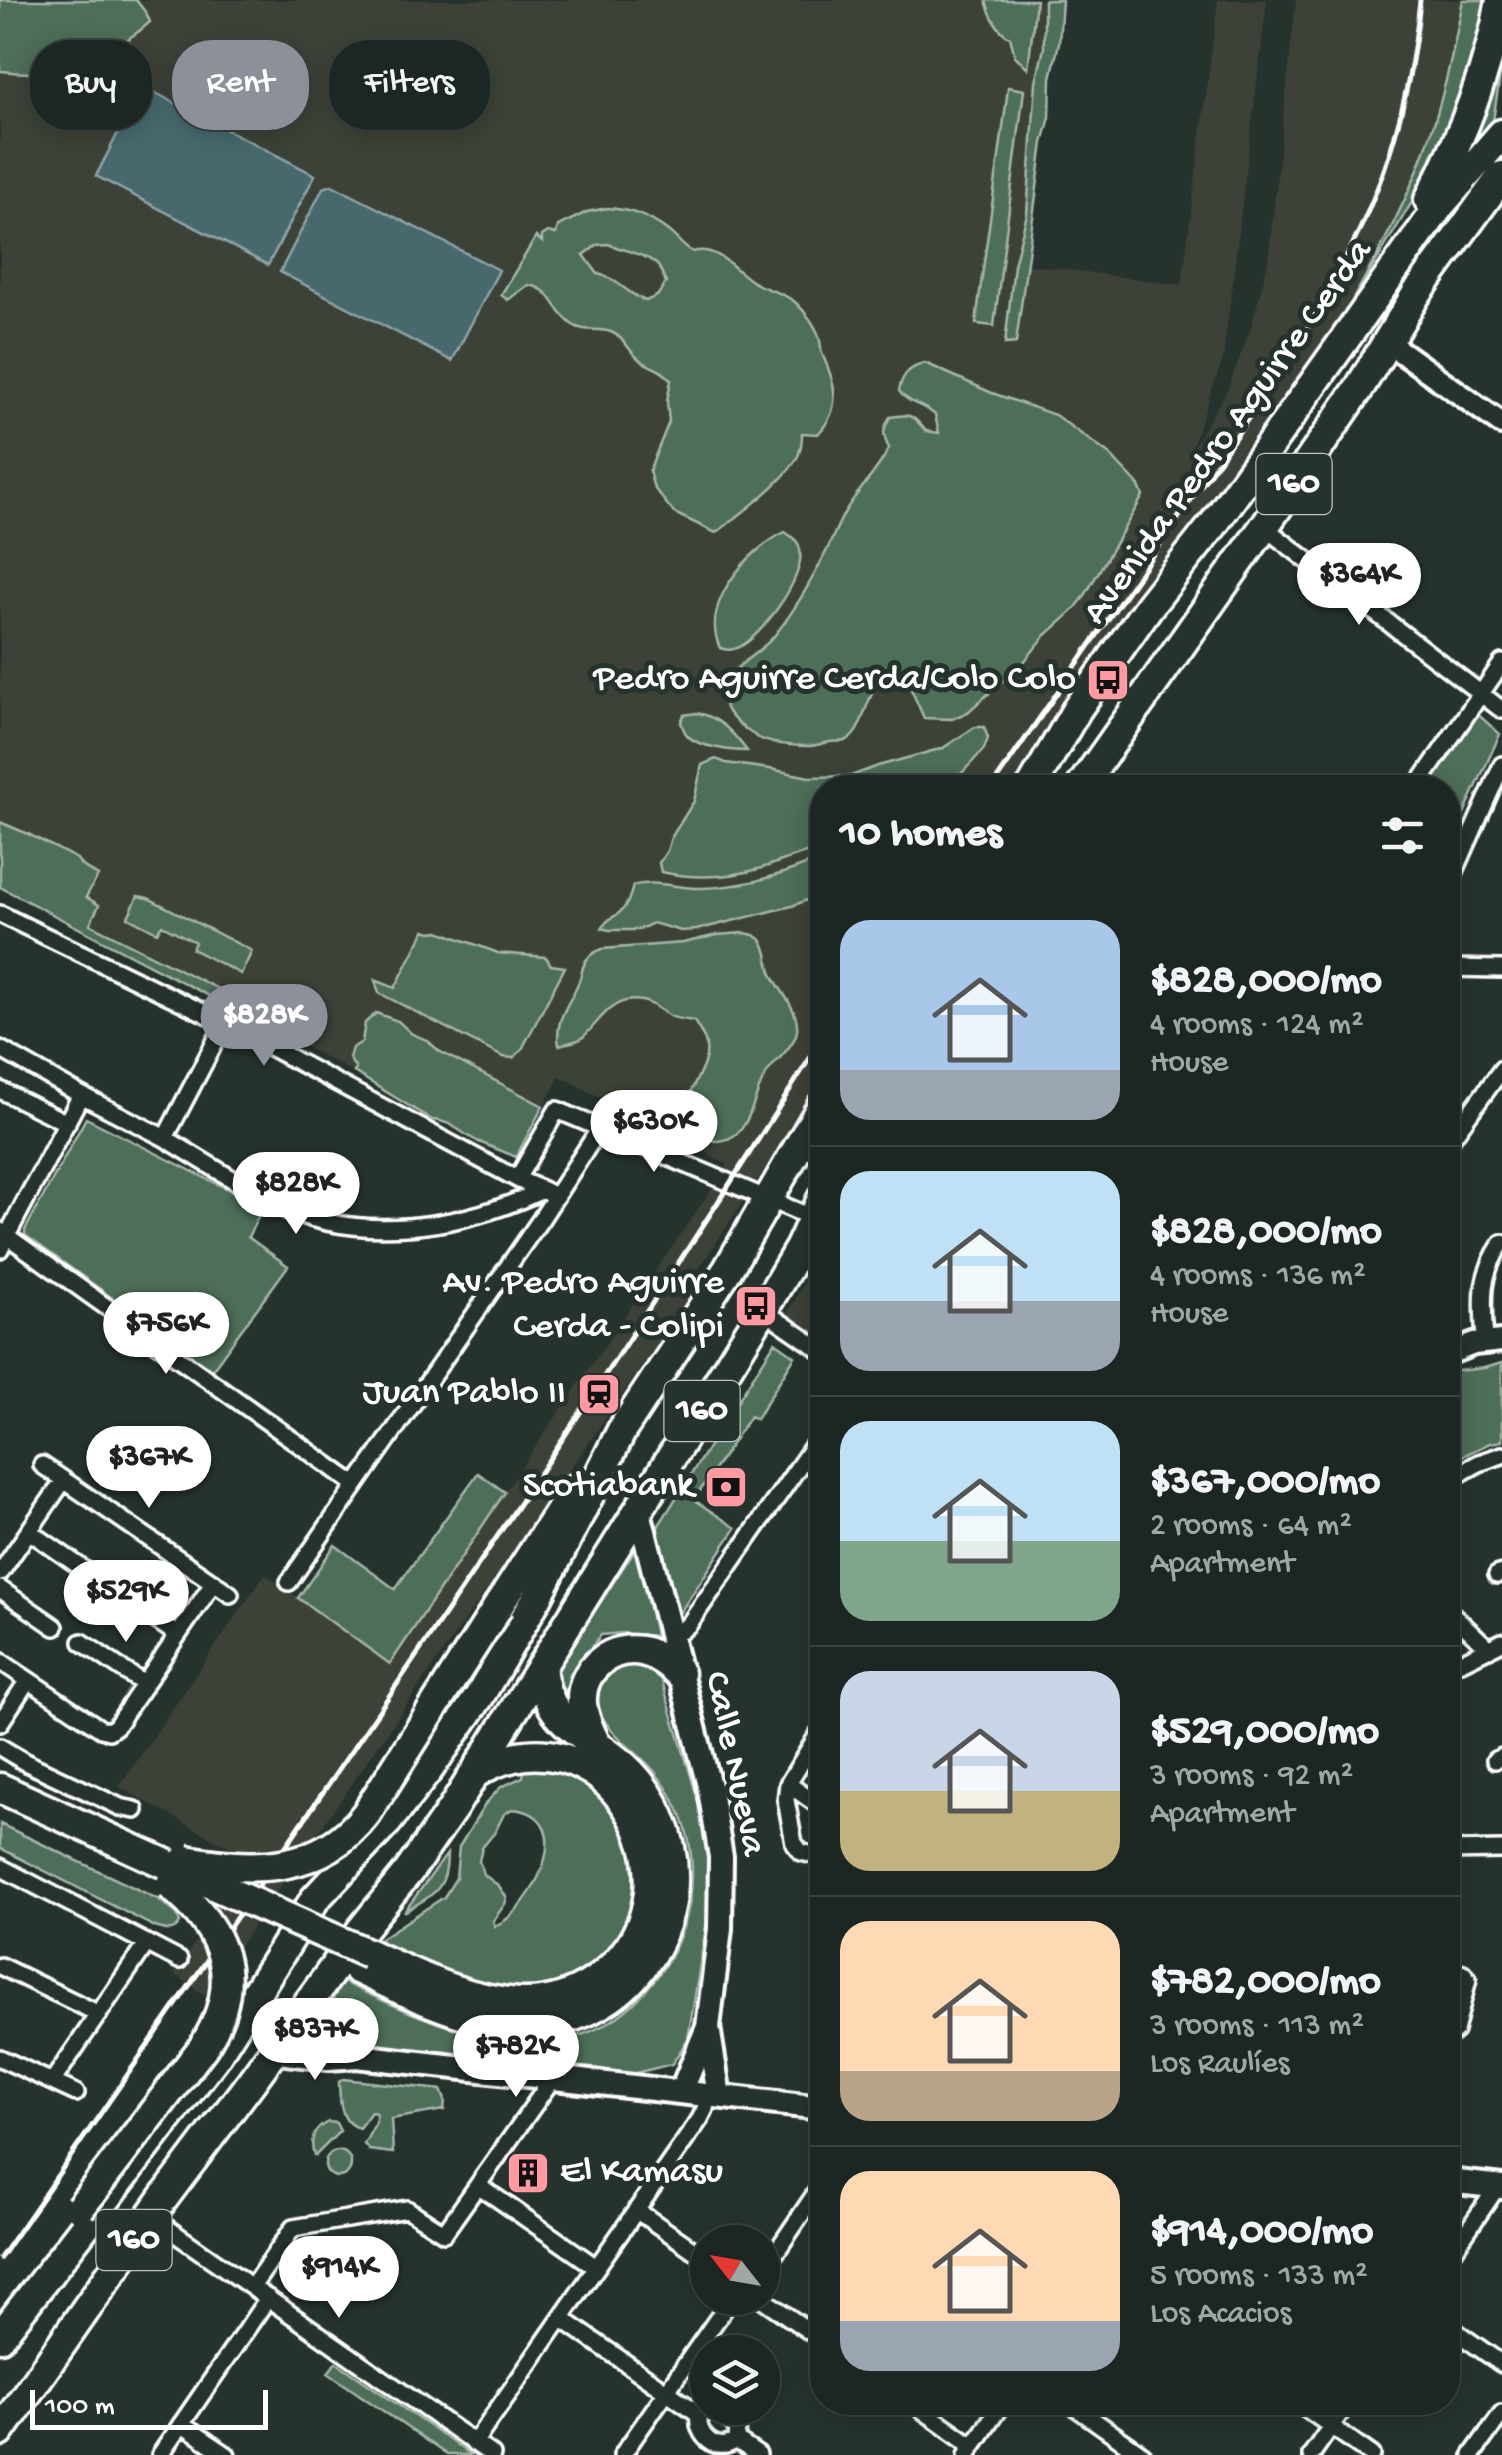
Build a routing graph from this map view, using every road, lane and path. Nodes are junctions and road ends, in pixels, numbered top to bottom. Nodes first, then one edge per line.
1 (1501, 0) edge
2 (1502, 134) edge
3 (1502, 176) edge
4 (1385, 282) junction
5 (1387, 342) junction
6 (1502, 424) edge
7 (1264, 527) junction
8 (1502, 663) edge
9 (1481, 694) junction
10 (1502, 710) edge
11 (1502, 765) edge
12 (1039, 775) edge
13 (1089, 775) edge
14 (1425, 775) edge
15 (1460, 859) edge
16 (0, 914) edge
17 (1460, 968) edge
18 (1502, 969) edge
19 (225, 1022) junction
20 (0, 1049) edge
21 (1502, 1069) edge
22 (0, 1090) edge
23 (82, 1095) junction
24 (67, 1123) junction
25 (810, 1127) edge
26 (1460, 1127) edge
27 (600, 1128) junction
28 (165, 1138) junction
29 (517, 1179) junction
30 (549, 1193) junction
31 (768, 1200) junction
32 (810, 1208) edge
33 (810, 1226) edge
34 (3, 1238) edge
35 (1502, 1243) edge
36 (764, 1310) junction
37 (1493, 1342) edge
38 (810, 1343) edge
39 (1460, 1345) edge
40 (622, 1430) junction
41 (810, 1450) edge
42 (1502, 1455) edge
43 (42, 1465) dead end
44 (1460, 1474) edge
45 (64, 1480) junction
46 (356, 1485) junction
47 (639, 1512) junction
48 (29, 1531) junction
49 (0, 1572) edge
50 (92, 1575) dead end
51 (214, 1582) junction
52 (289, 1582) dead end
53 (0, 1589) edge
54 (116, 1593) dead end
55 (230, 1594) dead end
56 (1460, 1619) edge
57 (55, 1627) dead end
58 (178, 1635) junction
59 (669, 1635) junction
60 (82, 1642) dead end
61 (1495, 1645) edge
62 (0, 1661) edge
63 (1460, 1662) edge
64 (542, 1666) junction
65 (679, 1673) junction
66 (28, 1680) junction
67 (144, 1684) junction
68 (0, 1722) edge
69 (0, 1747) edge
70 (598, 1748) junction
71 (810, 1748) edge
72 (473, 1775) junction
73 (788, 1784) junction
74 (0, 1788) edge
75 (810, 1800) edge
76 (0, 1807) edge
77 (135, 1810) dead end
78 (1502, 1850) edge
79 (1460, 1851) edge
80 (810, 1854) edge
81 (1, 1869) edge
82 (178, 1871) junction
83 (147, 1943) junction
84 (179, 1960) dead end
85 (363, 1961) junction
86 (0, 1966) edge
87 (1460, 1973) edge
88 (1460, 2009) edge
89 (98, 2014) junction
90 (295, 2020) junction
91 (708, 2027) junction
92 (272, 2051) junction
93 (357, 2056) junction
94 (0, 2058) edge
95 (552, 2078) junction
96 (52, 2082) junction
97 (681, 2092) junction
98 (76, 2093) dead end
99 (714, 2095) junction
100 (810, 2107) edge
101 (1460, 2182) edge
102 (478, 2185) junction
103 (1500, 2187) edge
104 (810, 2202) edge
105 (636, 2210) junction
106 (160, 2223) dead end
107 (1460, 2242) edge
108 (780, 2246) edge
109 (690, 2248) edge
110 (596, 2268) junction
111 (252, 2287) junction
112 (268, 2298) junction
113 (780, 2311) edge
114 (0, 2313) edge
115 (720, 2315) edge
116 (561, 2318) junction
117 (810, 2332) edge
118 (1460, 2334) edge
119 (0, 2337) edge
120 (1502, 2364) edge
121 (666, 2392) junction
122 (1502, 2413) edge
123 (927, 2415) edge
124 (994, 2415) edge
125 (1086, 2415) edge
126 (1315, 2415) edge
127 (1339, 2415) edge
128 (181, 2424) junction
129 (1331, 2426) junction
130 (0, 2432) edge
131 (474, 2442) junction
132 (970, 2450) edge
133 (160, 2455) edge
134 (227, 2455) edge
135 (492, 2455) edge
136 (622, 2455) edge
137 (758, 2455) edge
138 (1143, 2455) edge
139 (1311, 2455) edge
140 (1372, 2455) edge
141 (1472, 2455) edge

1 - 4 highway
2 - 4 highway, Avenida Pedro Aguirre Cerda / 160
3 - 5 highway, Avenida Pedro Aguirre Cerda / 160
4 - 12 highway, Avenida Pedro Aguirre Cerda / 160
5 - 6 street
5 - 7 highway, Avenida Pedro Aguirre Cerda / 160
7 - 9 street
7 - 13 highway, Avenida Pedro Aguirre Cerda / 160
8 - 9 street
9 - 10 street
9 - 14 street
11 - 15 street
16 - 19 street
17 - 18 street
19 - 28 street
19 - 29 street
20 - 23 street
21 - 26 street
22 - 24 street
23 - 24 street
23 - 28 street
24 - 34 street
25 - 31 highway, 160
27 - 29 street
27 - 30 street
27 - 31 street
28 - 30 street
29 - 30 street
30 - 46 street
31 - 32 street
31 - 40 highway, 160
33 - 36 highway, 160
34 - 46 street
35 - 37 street
36 - 38 street
36 - 47 highway, 160
37 - 39 street
40 - 82 highway, bridge
40 - 119 highway, 160
41 - 59 street, Calle Nueva
42 - 44 street
43 - 45 street
45 - 48 street
45 - 51 street
46 - 52 street
47 - 59 main road, Calle Nueva
47 - 64 highway, 160
48 - 49 street
48 - 50 street
51 - 55 street
51 - 58 street
53 - 57 street
54 - 58 street
56 - 61 street
58 - 67 street
59 - 65 main road, Calle Nueva
60 - 67 street
61 - 63 street
62 - 66 street
64 - 70 highway
64 - 72 highway, 160
65 - 70 highway
65 - 91 main road, Calle Nueva
66 - 67 street
66 - 68 street
69 - 77 street
70 - 85 highway
71 - 73 street
72 - 85 highway
72 - 90 highway, 160
73 - 75 street
73 - 80 street
74 - 82 highway
76 - 82 highway
78 - 79 street
81 - 83 street
82 - 85 highway
82 - 114 highway, bridge
83 - 84 street
83 - 89 street
86 - 89 street
87 - 88 street
89 - 96 street
90 - 92 highway, 160
90 - 93 main road
91 - 97 main road, Calle Nueva
91 - 99 main road, Calle Nueva
92 - 93 main road
92 - 130 highway, 160
93 - 95 main road
94 - 96 street
95 - 97 main road
95 - 102 street
96 - 98 street
97 - 99 main road
99 - 100 main road
99 - 105 street
101 - 103 main road
102 - 110 street
102 - 111 street
103 - 107 street
104 - 108 street
105 - 109 street
105 - 110 street
106 - 111 street
110 - 116 street
111 - 112 street
112 - 128 street
112 - 131 street
113 - 117 street
115 - 121 street
116 - 121 street
116 - 131 street
118 - 120 street
121 - 136 street
121 - 137 street
122 - 141 street
123 - 132 street
124 - 132 street
125 - 138 street
126 - 129 street
127 - 129 street
128 - 133 street
128 - 134 street
129 - 139 street
129 - 140 street
131 - 135 street

